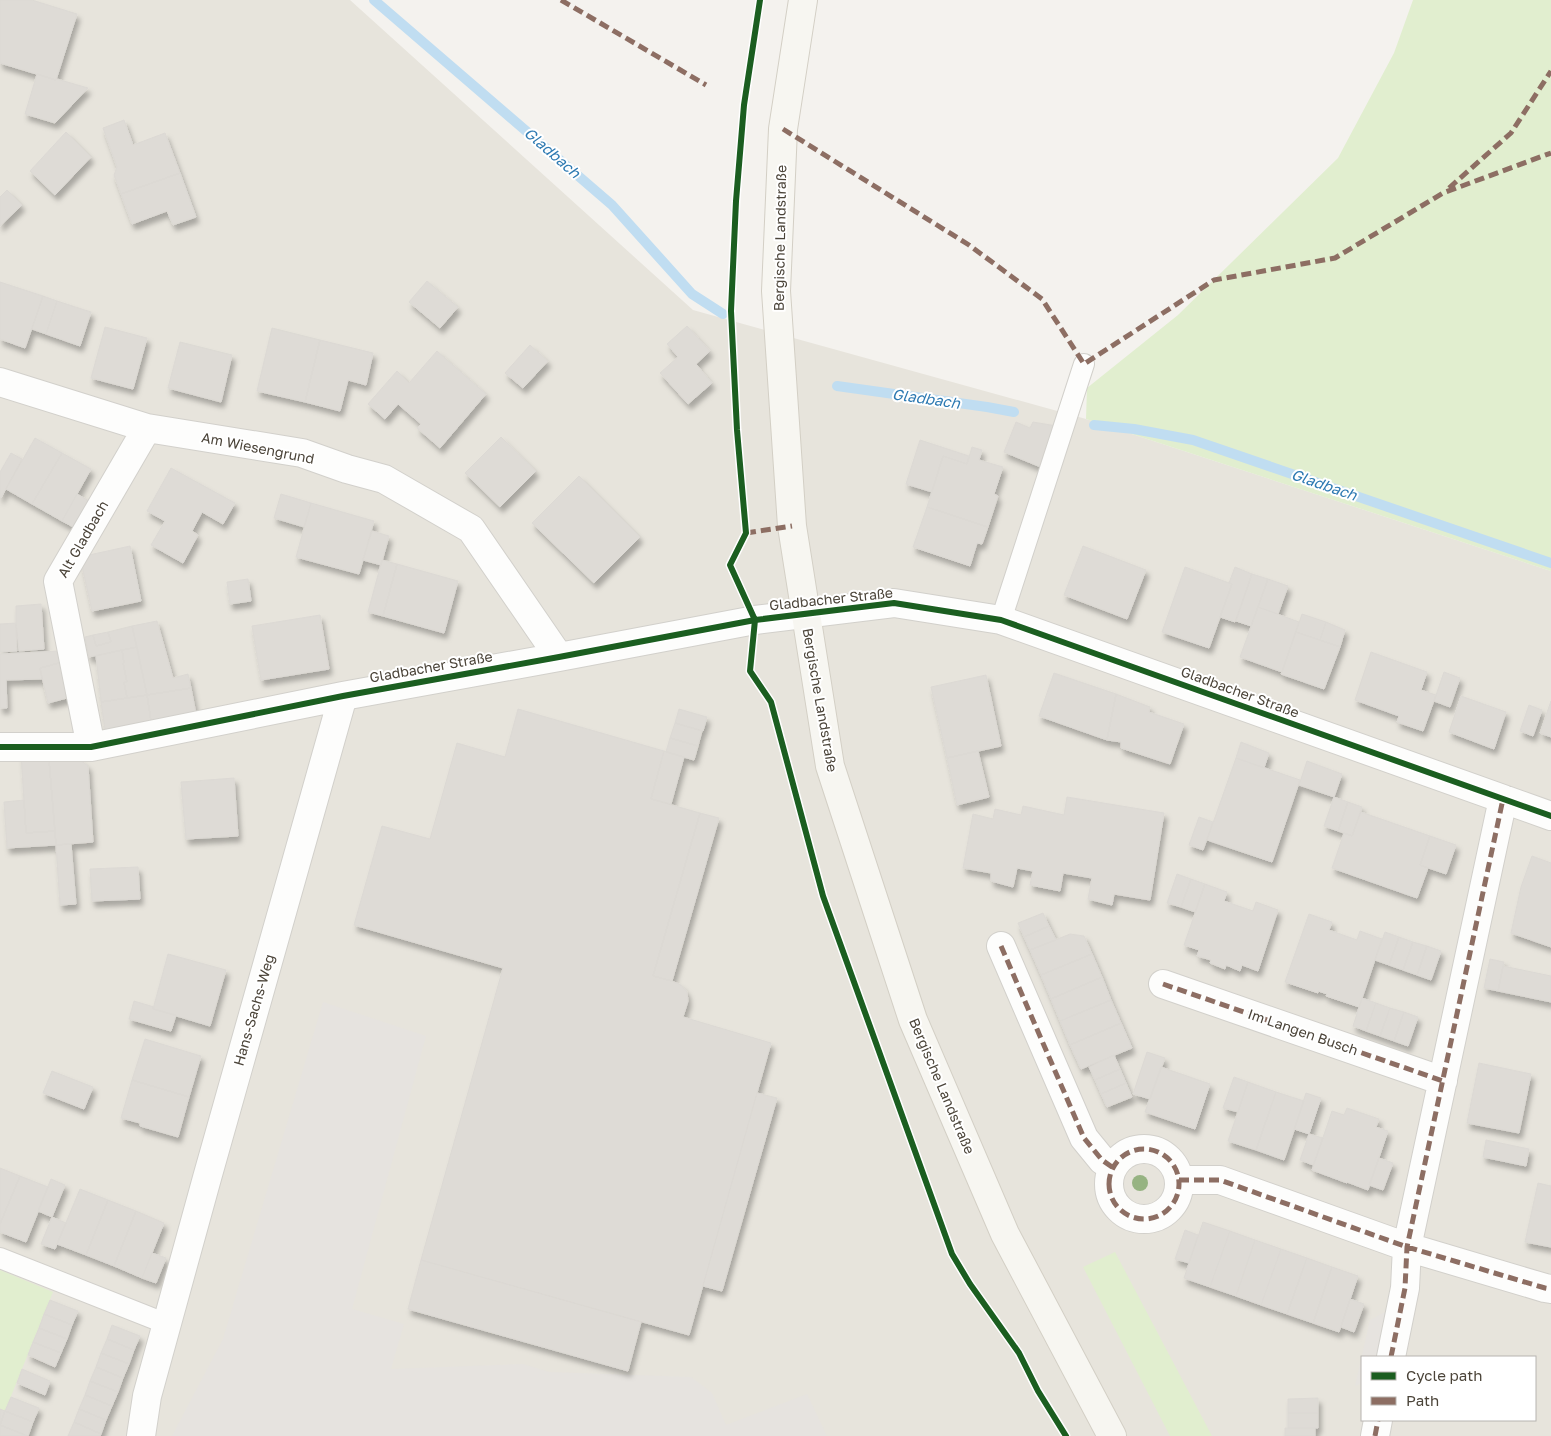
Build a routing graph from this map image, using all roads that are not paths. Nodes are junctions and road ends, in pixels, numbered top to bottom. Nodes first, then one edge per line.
1 (803, 0) edge
2 (1084, 364) dead end
3 (0, 382) edge
4 (147, 428) junction
5 (805, 613) junction
6 (1001, 620) junction
7 (559, 657) junction
8 (343, 696) junction
9 (91, 746) junction
10 (0, 747) edge
11 (1503, 799) junction
12 (1551, 816) edge
13 (1001, 946) dead end
14 (1163, 984) dead end
15 (1443, 1080) junction
16 (1112, 1167) junction
17 (1179, 1180) junction
18 (1407, 1247) junction
19 (0, 1258) edge
20 (1551, 1289) edge
21 (167, 1324) junction
22 (1391, 1356) edge
23 (1378, 1421) edge
24 (1104, 1434) edge
25 (140, 1436) edge
26 (1375, 1436) edge

1 - 5 main road, Bergische Landstraße
2 - 6 lane
3 - 4 street, Am Wiesengrund
4 - 7 street, Am Wiesengrund
4 - 9 street, Alt Gladbach
5 - 6 street, Gladbacher Straße
5 - 7 street, Gladbacher Straße
5 - 24 main road, Bergische Landstraße
6 - 11 street, Gladbacher Straße
7 - 8 street, Gladbacher Straße
8 - 9 street, Gladbacher Straße
8 - 21 street, Hans-Sachs-Weg
9 - 10 street, Gladbacher Straße
11 - 12 street, Gladbacher Straße
11 - 15 street
13 - 16 street
14 - 15 street, Im Langen Busch
15 - 18 street
16 - 17 street
16 - 17 street
17 - 18 street
18 - 20 street
18 - 22 street
19 - 21 lane
21 - 25 street, Hans-Sachs-Weg
23 - 26 street

